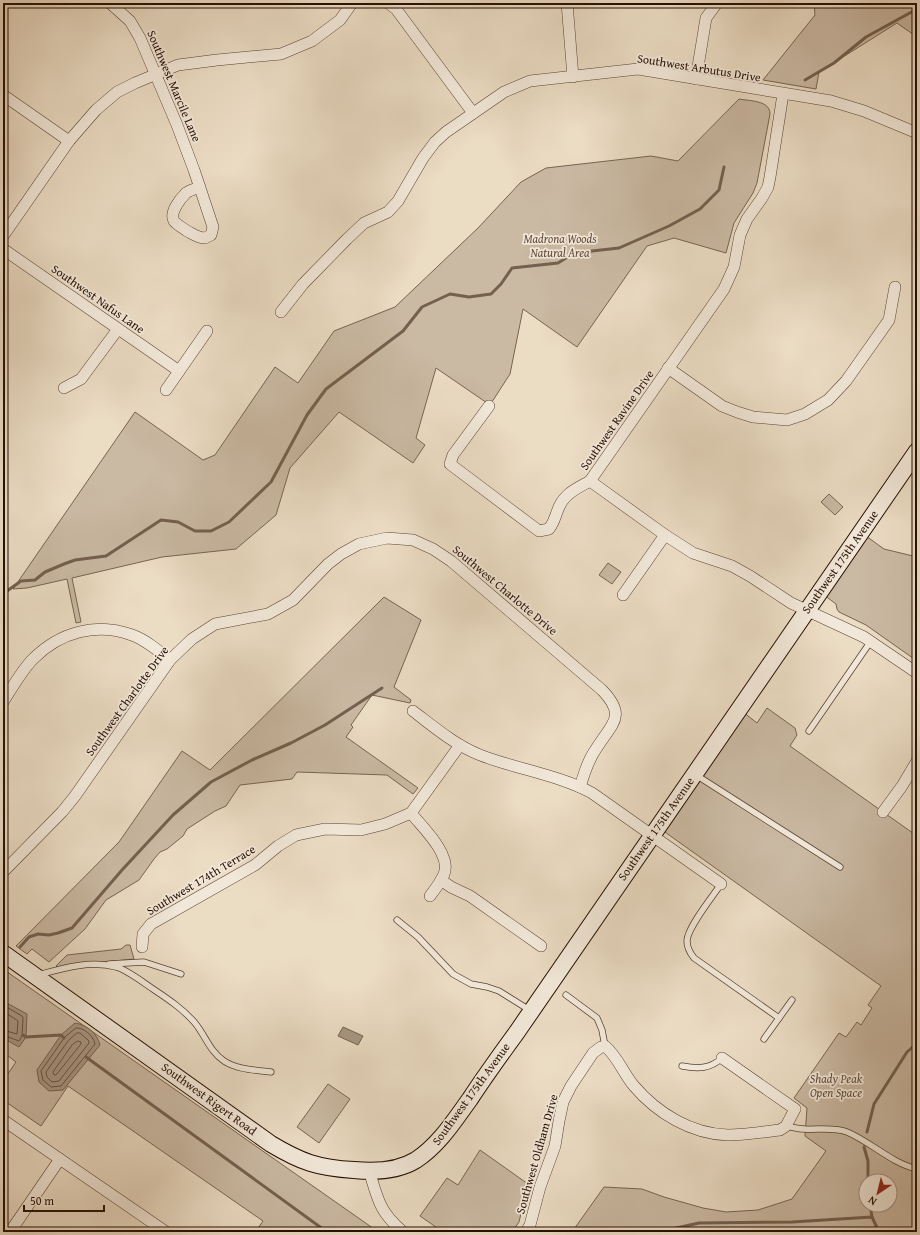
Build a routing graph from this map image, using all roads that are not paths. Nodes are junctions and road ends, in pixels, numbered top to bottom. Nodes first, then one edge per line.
1 (110, 3) edge
2 (352, 3) edge
3 (388, 3) edge
4 (567, 3) edge
5 (717, 3) edge
6 (155, 74) junction
7 (573, 77) junction
8 (696, 79) junction
9 (783, 94) junction
10 (3, 95) edge
11 (473, 113) junction
12 (917, 133) edge
13 (69, 141) junction
14 (200, 187) junction
15 (3, 236) edge
16 (3, 249) edge
17 (895, 287) dead end
18 (281, 312) dead end
19 (118, 329) junction
20 (207, 330) dead end
21 (668, 368) junction
22 (179, 371) junction
23 (64, 388) dead end
24 (166, 390) dead end
25 (489, 406) dead end
26 (917, 451) edge
27 (590, 481) junction
28 (665, 535) junction
29 (623, 595) dead end
30 (806, 610) junction
31 (871, 641) junction
32 (170, 660) junction
33 (917, 673) edge
34 (3, 702) edge
35 (413, 711) dead end
36 (808, 731) dead end
37 (460, 745) junction
38 (917, 761) edge
39 (695, 773) junction
40 (580, 786) junction
41 (883, 812) dead end
42 (411, 813) junction
43 (652, 835) junction
44 (840, 866) dead end
45 (3, 872) edge
46 (441, 880) junction
47 (721, 884) joint
48 (430, 896) dead end
49 (397, 920) dead end
50 (541, 946) dead end
51 (142, 947) dead end
52 (3, 953) edge
53 (102, 965) junction
54 (181, 974) dead end
55 (36, 976) junction
56 (566, 995) dead end
57 (792, 1000) dead end
58 (531, 1012) junction
59 (779, 1018) junction
60 (764, 1039) dead end
61 (605, 1046) junction
62 (722, 1058) joint
63 (682, 1066) dead end
64 (271, 1072) dead end
65 (3, 1120) edge
66 (786, 1126) junction
67 (60, 1159) junction
68 (369, 1170) junction
69 (917, 1170) edge
70 (10, 1232) edge
71 (166, 1232) edge
72 (404, 1232) edge
73 (526, 1232) edge

1 - 6 street, Southwest Marcile Lane
2 - 6 street
3 - 11 street
4 - 7 street
5 - 8 street
6 - 13 street
6 - 14 street, Southwest Marcile Lane
7 - 8 street, Southwest Arbutus Drive
7 - 11 street, Southwest Arbutus Drive
8 - 9 street, Southwest Arbutus Drive
9 - 12 street, Southwest Arbutus Drive
9 - 21 street, Southwest Ravine Drive
10 - 13 street
11 - 18 street, Southwest Arbutus Drive
13 - 15 street
14 - 14 street, Southwest Marcile Lane
16 - 19 street, Southwest Nafus Lane
17 - 21 street
19 - 22 street, Southwest Nafus Lane
19 - 23 street
20 - 22 street
21 - 27 street, Southwest Ravine Drive
22 - 24 street
25 - 27 street
26 - 30 main road, Southwest 175th Avenue
27 - 28 street, Southwest Ravine Drive
28 - 29 street
28 - 30 street, Southwest Ravine Drive
30 - 31 street, Southwest Ravine Drive
30 - 39 main road, Southwest 175th Avenue
31 - 33 street, Southwest Ravine Drive
31 - 36 lane
32 - 34 street
32 - 40 street, Southwest Charlotte Drive
32 - 45 street, Southwest Charlotte Drive
35 - 37 street
37 - 40 street
37 - 42 street
38 - 41 street
39 - 43 main road, Southwest 175th Avenue
39 - 44 lane
40 - 43 street
42 - 46 street
42 - 51 street, Southwest 174th Terrace
43 - 47 street
43 - 58 main road, Southwest 175th Avenue
46 - 48 street
46 - 50 street
47 - 59 lane
49 - 58 lane
52 - 55 main road, Southwest Rigert Road
53 - 54 lane
53 - 55 lane
53 - 64 lane
55 - 68 main road, Southwest Rigert Road
56 - 61 lane
57 - 59 lane
58 - 68 main road, Southwest 175th Avenue
59 - 60 lane
61 - 66 street
61 - 73 street, Southwest Oldham Drive
62 - 63 lane
62 - 66 street
65 - 67 street
66 - 69 lane
67 - 70 street
67 - 71 street
68 - 72 street

